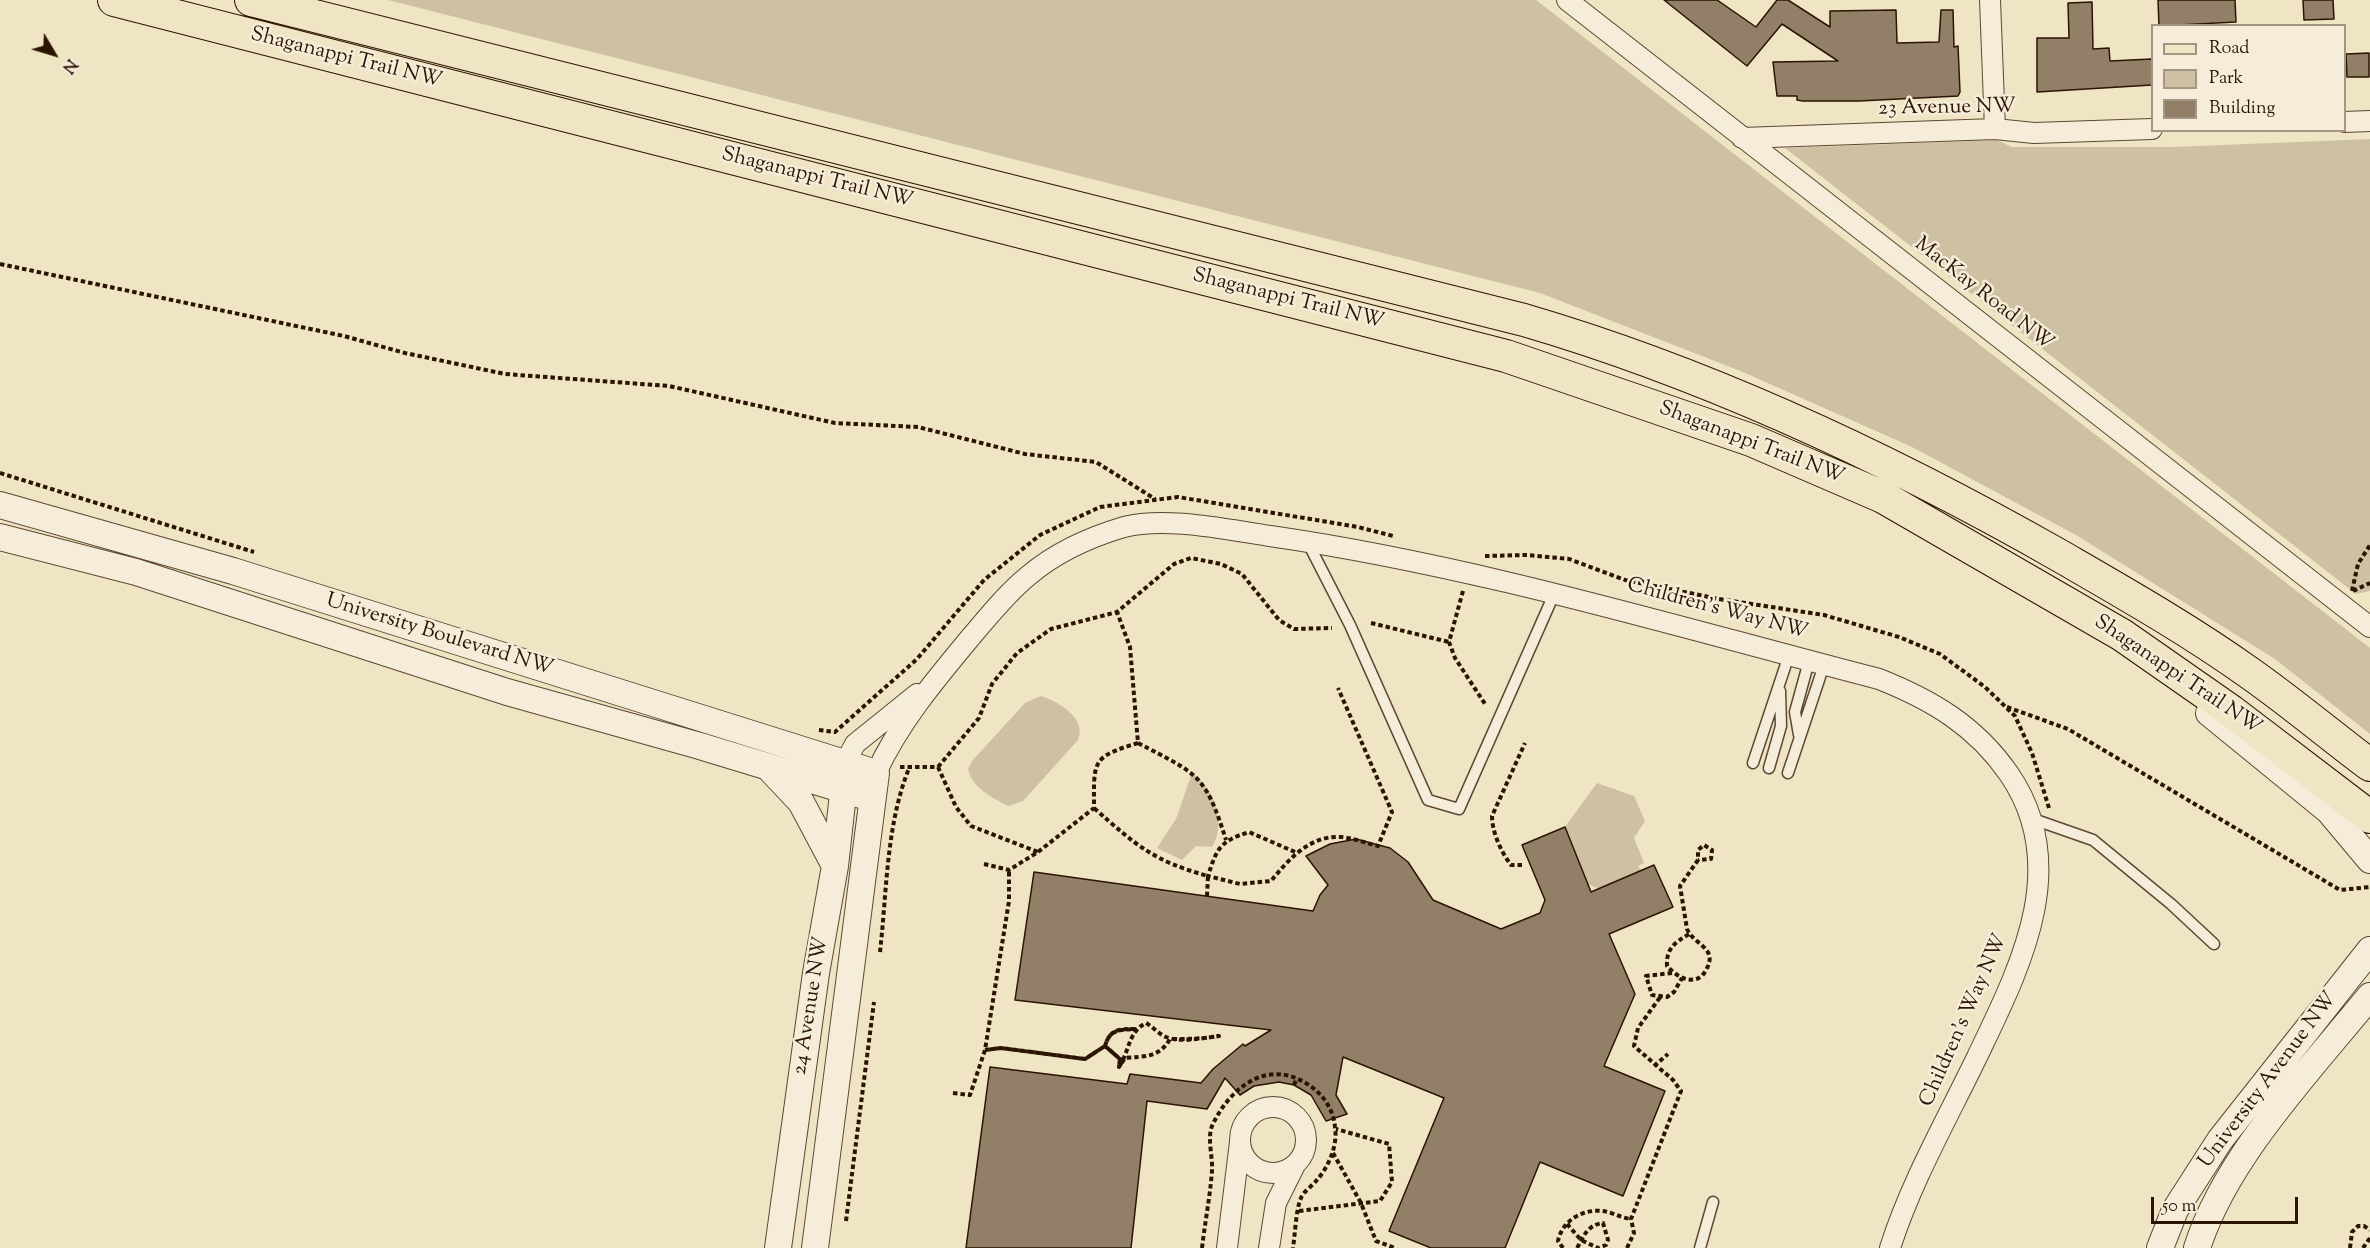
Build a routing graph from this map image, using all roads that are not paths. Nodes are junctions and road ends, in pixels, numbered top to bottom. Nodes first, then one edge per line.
1 (114, 0) edge
2 (251, 0) edge
3 (1567, 0) edge
4 (1990, 0) edge
5 (2370, 121) edge
6 (2346, 122) edge
7 (1995, 129) junction
8 (2151, 129) edge
9 (1742, 138) junction
10 (0, 505) edge
11 (0, 537) edge
12 (1307, 541) junction
13 (1555, 592) junction
14 (2370, 627) edge
15 (2122, 635) junction
16 (1789, 655) junction
17 (1816, 663) junction
18 (933, 681) junction
19 (1779, 685) junction
20 (845, 763) junction
21 (1753, 763) dead end
22 (767, 765) junction
23 (2370, 765) edge
24 (1769, 768) dead end
25 (885, 770) junction
26 (1788, 773) dead end
27 (844, 792) junction
28 (871, 798) junction
29 (2370, 817) edge
30 (2030, 818) junction
31 (2370, 860) edge
32 (835, 866) junction
33 (2214, 944) dead end
34 (2370, 950) edge
35 (2370, 996) edge
36 (2370, 1020) edge
37 (2294, 1091) junction
38 (1240, 1142) junction
39 (1295, 1165) junction
40 (1713, 1202) dead end
41 (778, 1248) edge
42 (815, 1248) edge
43 (1227, 1248) edge
44 (1269, 1248) edge
45 (1700, 1248) edge
46 (1890, 1248) edge
47 (2160, 1248) edge
48 (2197, 1248) edge

1 - 15 main road, Shaganappi Trail NW
2 - 23 main road, Shaganappi Trail NW
3 - 9 street, MacKay Road NW
4 - 7 street
5 - 6 street
7 - 8 street, 23 Avenue NW
7 - 9 street, 23 Avenue NW
9 - 14 street, MacKay Road NW
10 - 20 street, University Boulevard NW
11 - 22 street, University Boulevard NW
12 - 13 street, Children's Way NW
12 - 13 lane
12 - 18 street, Children's Way NW
13 - 16 street, Children's Way NW
15 - 29 main road, Shaganappi Trail NW
15 - 31 street
16 - 17 street, Children's Way NW
16 - 19 lane
17 - 26 lane
17 - 30 street, Children's Way NW
18 - 20 street, Children's Way NW
18 - 25 street, Children's Way NW
19 - 21 lane
19 - 24 lane
20 - 25 street, University Boulevard NW
20 - 27 street, 24 Avenue NW
22 - 27 street, University Boulevard NW
22 - 32 street
25 - 28 street, 24 Avenue NW
27 - 28 street, University Boulevard NW
27 - 32 street, 24 Avenue NW
28 - 42 street, 24 Avenue NW
30 - 33 lane
30 - 46 street, Children's Way NW
32 - 41 street, 24 Avenue NW
34 - 47 street, University Avenue NW
35 - 37 street, University Avenue NW
36 - 37 street
37 - 48 street, University Avenue NW
38 - 39 street
38 - 39 street
38 - 43 street
39 - 44 street
40 - 45 lane

